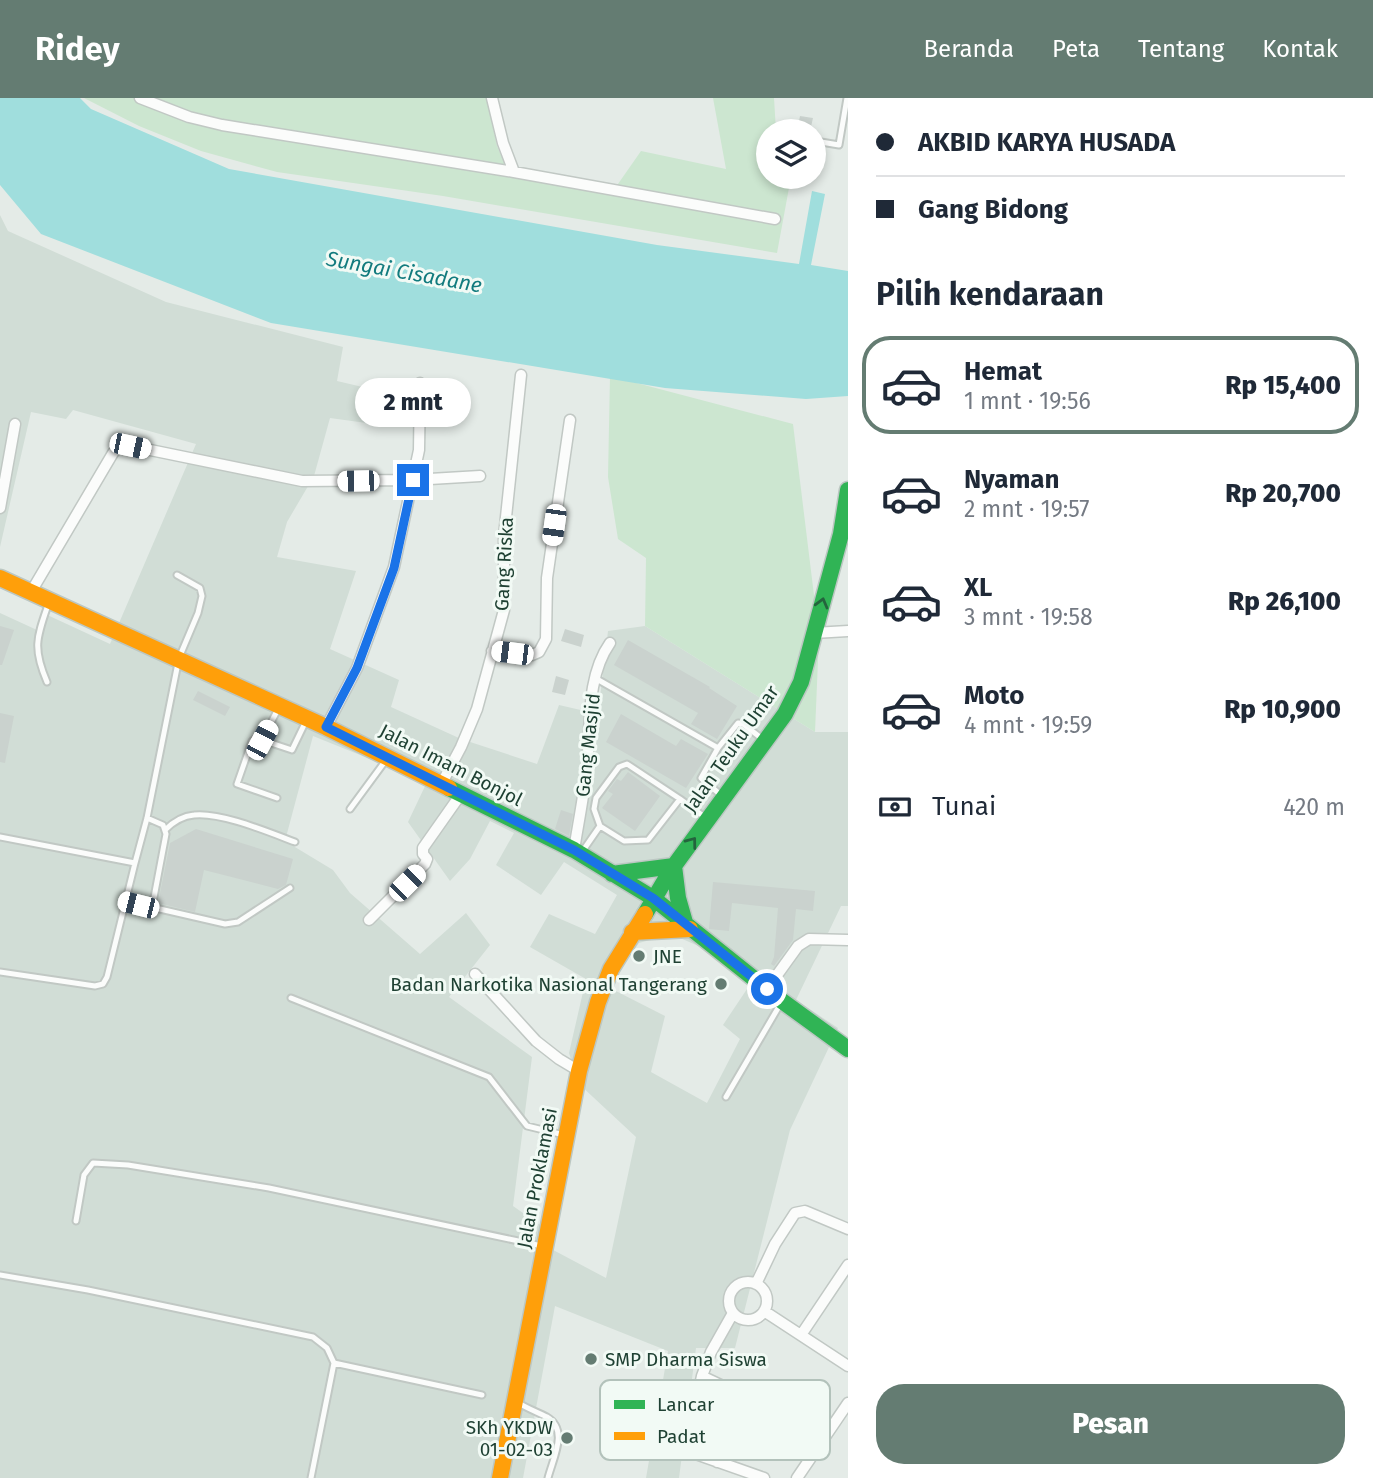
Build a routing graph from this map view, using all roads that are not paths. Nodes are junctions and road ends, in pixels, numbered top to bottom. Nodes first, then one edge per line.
1 (140, 98) edge
2 (492, 98) edge
3 (848, 98) edge
4 (826, 143) edge
5 (514, 172) junction
6 (775, 219) dead end
7 (521, 375) dead end
8 (420, 383) dead end
9 (570, 420) dead end
10 (15, 424) dead end
11 (480, 476) dead end
12 (413, 480) junction
13 (848, 490) edge
14 (0, 508) edge
15 (844, 531) edge
16 (177, 575) dead end
17 (0, 578) edge
18 (31, 592) junction
19 (50, 600) junction
20 (848, 631) edge
21 (814, 633) junction
22 (610, 643) dead end
23 (492, 651) junction
24 (179, 658) junction
25 (595, 678) junction
26 (47, 682) dead end
27 (280, 705) junction
28 (308, 719) junction
29 (326, 727) junction
30 (262, 740) junction
31 (765, 742) junction
32 (718, 748) junction
33 (388, 757) junction
34 (442, 783) junction
35 (461, 794) junction
36 (277, 798) dead end
37 (724, 798) junction
38 (680, 799) junction
39 (350, 809) dead end
40 (147, 818) junction
41 (709, 820) junction
42 (600, 826) junction
43 (165, 830) junction
44 (0, 837) edge
45 (295, 842) dead end
46 (577, 852) junction
47 (135, 863) junction
48 (674, 866) junction
49 (612, 874) junction
50 (290, 888) dead end
51 (653, 898) junction
52 (124, 901) junction
53 (152, 908) junction
54 (369, 920) dead end
55 (688, 928) junction
56 (632, 932) junction
57 (848, 940) edge
58 (0, 972) edge
59 (475, 974) dead end
60 (767, 989) junction
61 (291, 998) dead end
62 (782, 1001) junction
63 (848, 1049) edge
64 (579, 1071) junction
65 (726, 1097) dead end
66 (567, 1136) junction
67 (76, 1221) dead end
68 (848, 1229) edge
69 (545, 1247) junction
70 (848, 1265) edge
71 (0, 1275) edge
72 (756, 1284) junction
73 (764, 1311) junction
74 (733, 1313) junction
75 (801, 1335) junction
76 (334, 1363) junction
77 (848, 1366) edge
78 (702, 1376) junction
79 (701, 1380) edge
80 (709, 1380) edge
81 (482, 1395) dead end
82 (515, 1401) junction
83 (848, 1403) edge
84 (830, 1429) edge
85 (711, 1460) edge
86 (809, 1460) edge
87 (717, 1462) joint
88 (311, 1478) edge
89 (500, 1478) edge
90 (548, 1478) edge
91 (764, 1478) edge
92 (797, 1478) edge

1 - 5 street
2 - 5 street
3 - 4 lane
5 - 6 street
7 - 23 street, Gang Riska
8 - 12 street
9 - 23 street
10 - 14 street
11 - 12 street
12 - 18 street
12 - 29 street
13 - 15 main road, Jalan Teuku Umar
21 -> 15 main road, Jalan Teuku Umar
16 - 24 lane
17 - 18 main road, Jalan Imam Bonjol
18 - 19 main road, Jalan Imam Bonjol
19 - 24 main road, Jalan Imam Bonjol
19 - 26 lane
20 - 21 street
21 - 31 main road, Jalan Teuku Umar
22 - 25 street, Gang Masjid
23 - 34 street, Gang Riska
24 - 27 main road, Jalan Imam Bonjol
24 - 40 lane
25 - 32 lane
25 - 46 street, Gang Masjid
27 - 28 main road, Jalan Imam Bonjol
27 - 30 lane
28 - 29 main road, Jalan Imam Bonjol
28 - 30 lane
29 - 33 main road, Jalan Imam Bonjol
30 - 36 lane
31 - 32 lane
31 - 37 main road, Jalan Teuku Umar
32 - 37 lane
33 - 34 main road, Jalan Imam Bonjol
33 - 39 lane
34 - 35 main road, Jalan Imam Bonjol
35 - 46 main road, Jalan Imam Bonjol
35 - 54 street
37 - 41 main road, Jalan Teuku Umar
38 - 41 lane
38 - 42 lane
38 - 42 lane
40 - 43 lane
40 - 47 lane
48 -> 41 main road, Jalan Teuku Umar
42 - 46 lane
43 - 45 lane
43 - 53 lane
44 - 47 lane
46 - 49 main road, Jalan Imam Bonjol
47 - 52 lane
48 - 49 main road
48 - 51 main road, Jalan Teuku Umar
48 - 55 main road
49 - 51 main road, Jalan Imam Bonjol
50 - 53 lane
51 - 55 main road, Jalan Imam Bonjol
51 - 56 main road, Jalan Proklamasi
52 - 53 lane
52 - 58 lane
55 - 56 main road
55 - 60 main road, Jalan Imam Bonjol
56 - 64 main road, Jalan Proklamasi
57 - 60 street
59 - 64 street
60 - 62 main road, Jalan Imam Bonjol
61 - 66 lane
62 - 63 main road, Jalan Imam Bonjol
62 - 65 lane
64 - 66 main road, Jalan Proklamasi
66 - 69 main road, Jalan Proklamasi
67 - 69 lane
68 - 72 street
69 - 82 main road, Jalan Proklamasi
70 - 75 street
71 - 76 lane
72 - 73 street
72 - 74 street
73 - 74 street
73 - 75 street
74 - 78 street
75 - 77 street
76 - 81 lane
76 - 88 lane
78 - 79 street
78 - 80 street
82 - 89 main road, Jalan Proklamasi
82 - 90 lane
83 - 84 street
85 - 87 street
86 - 92 street
87 - 91 street

